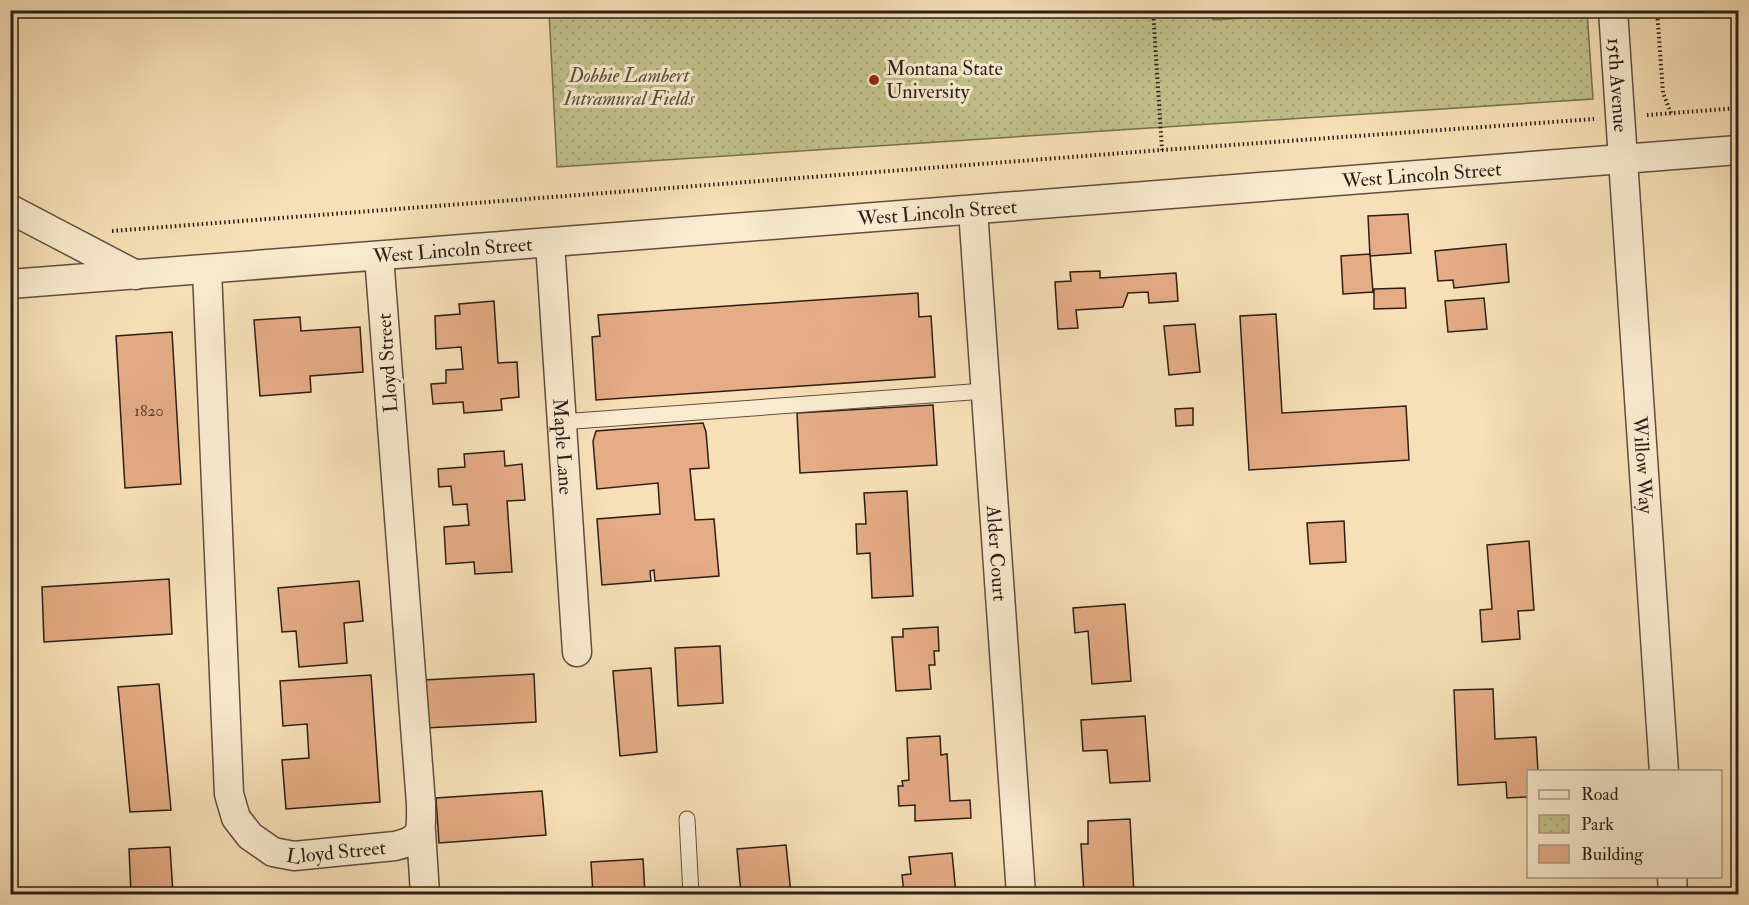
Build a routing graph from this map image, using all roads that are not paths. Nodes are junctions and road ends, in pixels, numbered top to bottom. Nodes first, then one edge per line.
1 (1613, 10) edge
2 (1738, 150) edge
3 (1622, 159) junction
4 (10, 209) edge
5 (973, 210) junction
6 (550, 243) junction
7 (379, 256) junction
8 (207, 270) junction
9 (135, 275) junction
10 (10, 284) edge
11 (985, 391) junction
12 (561, 422) junction
13 (577, 651) dead end
14 (1664, 770) edge
15 (687, 819) dead end
16 (421, 831) junction
17 (1672, 878) edge
18 (425, 894) edge
19 (691, 894) edge
20 (1021, 894) edge
21 (1673, 894) edge

1 - 3 street, 15th Avenue
2 - 3 street, West Lincoln Street
3 - 5 street, West Lincoln Street
3 - 14 street, Willow Way
4 - 9 street
5 - 6 street, West Lincoln Street
5 - 11 street, Alder Court
6 - 7 street, West Lincoln Street
6 - 12 street, Maple Lane
7 - 8 street, West Lincoln Street
7 - 16 street, Lloyd Street
8 - 9 street, West Lincoln Street
8 - 16 street, Lloyd Street
9 - 10 street, West Lincoln Street
11 - 12 lane
11 - 20 street, Alder Court
12 - 13 street, Maple Lane
15 - 19 lane
16 - 18 street
17 - 21 street

